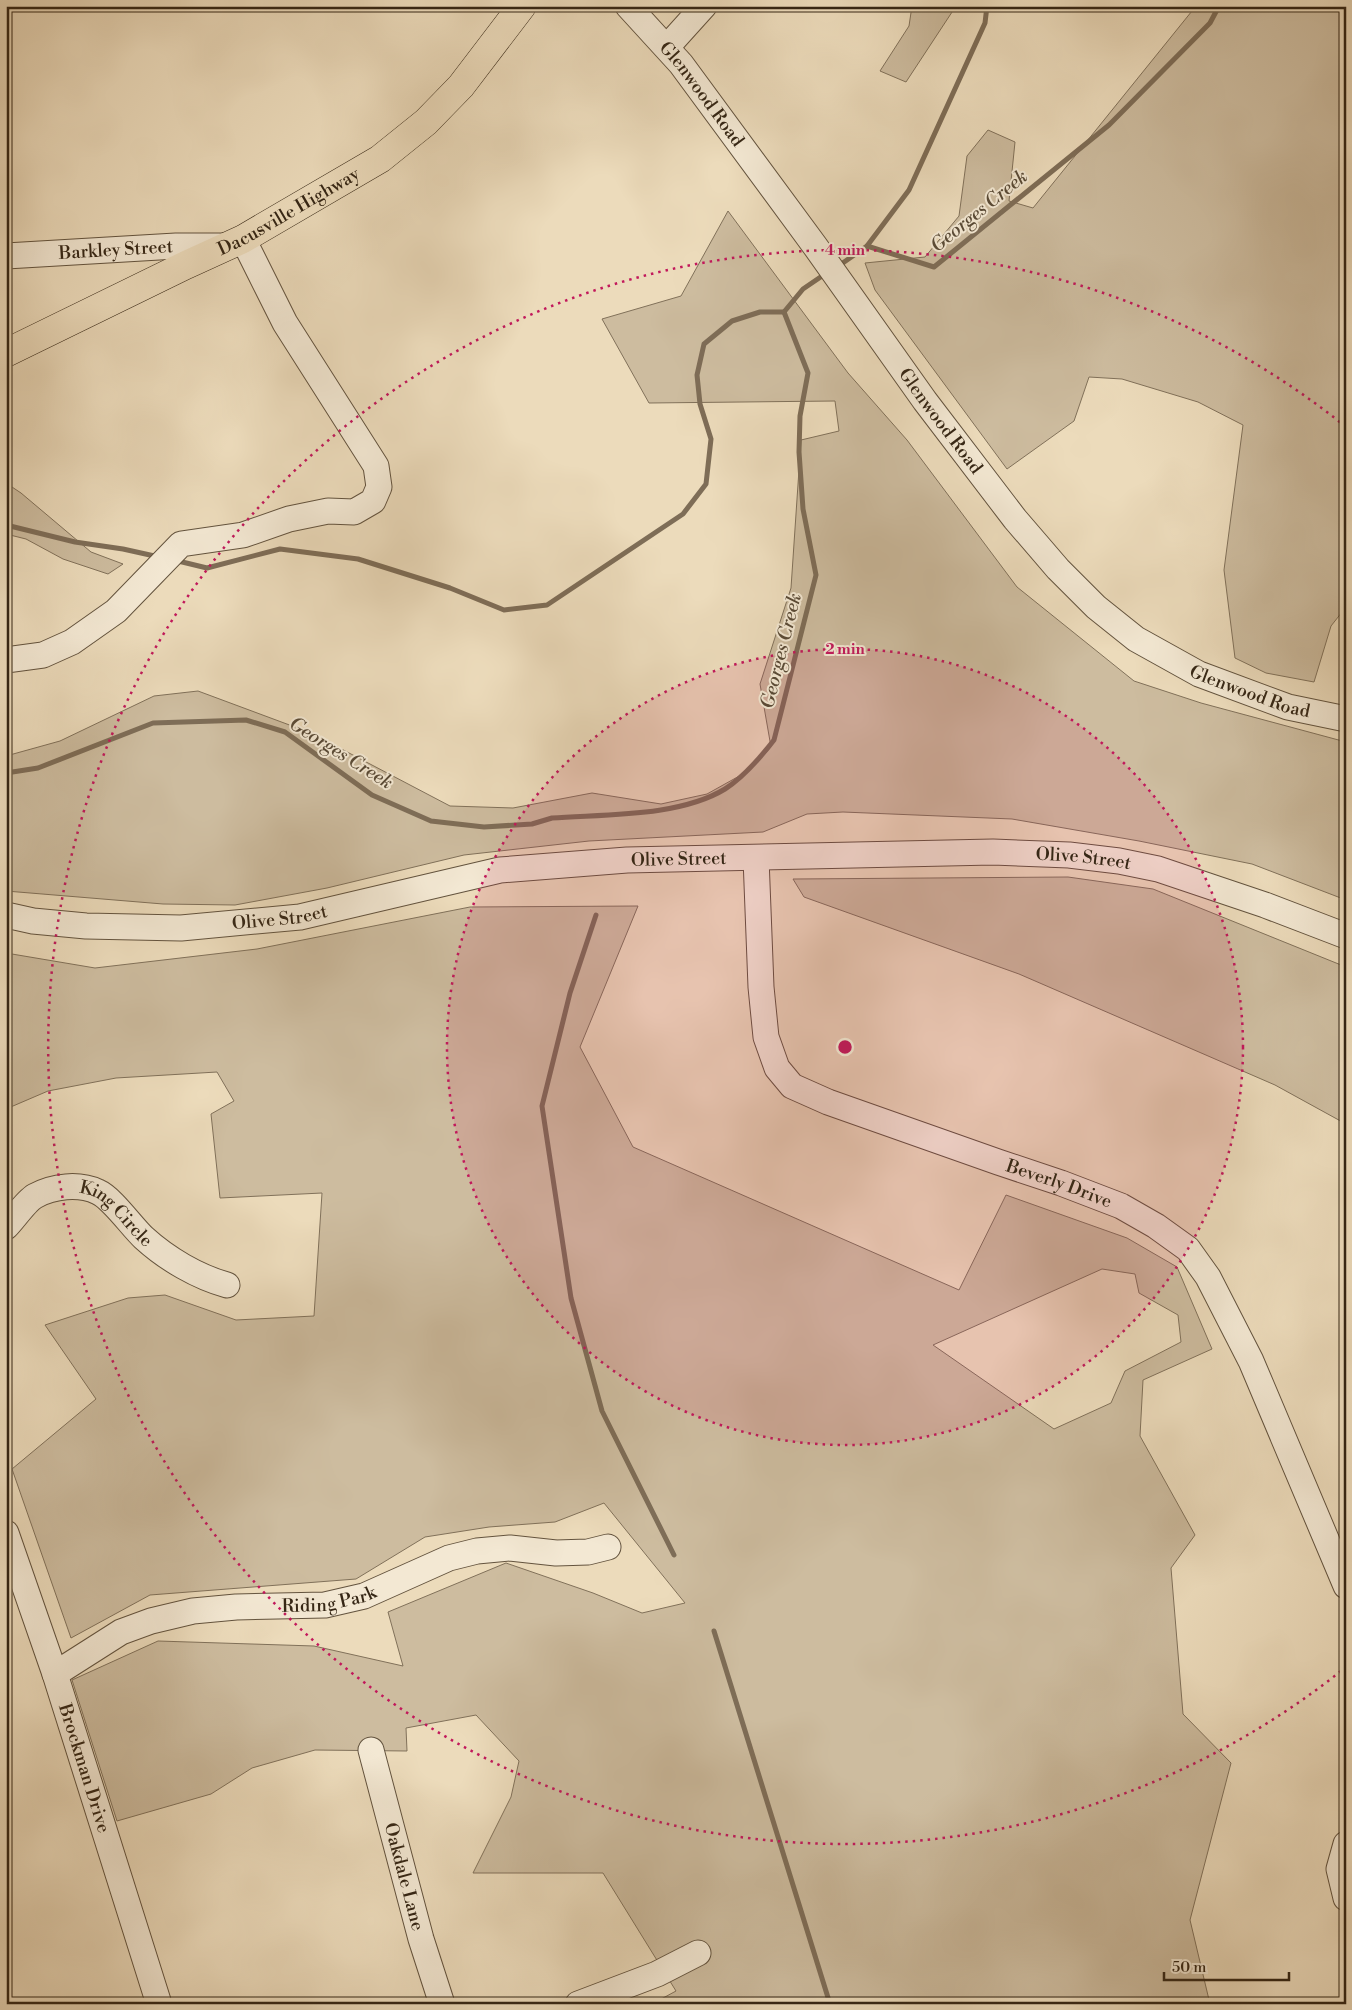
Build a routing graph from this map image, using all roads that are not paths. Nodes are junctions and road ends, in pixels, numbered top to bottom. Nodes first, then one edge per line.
1 (522, 6) edge
2 (628, 6) edge
3 (704, 6) edge
4 (667, 48) junction
5 (235, 243) junction
6 (6, 256) edge
7 (6, 353) edge
8 (6, 660) edge
9 (1346, 719) edge
10 (756, 858) junction
11 (6, 915) edge
12 (1346, 936) edge
13 (6, 1227) edge
14 (227, 1285) dead end
15 (6, 1533) edge
16 (1336, 1536) edge
17 (608, 1547) dead end
18 (1346, 1586) edge
19 (55, 1674) junction
20 (371, 1750) dead end
21 (1346, 1844) edge
22 (1346, 1898) edge
23 (698, 1953) dead end
24 (159, 2004) edge
25 (442, 2004) edge
26 (578, 2004) edge

1 - 5 main road, Dacusville Highway
2 - 4 street, Glenwood Road
3 - 4 street
4 - 9 street, Glenwood Road
5 - 6 street, Barkley Street
5 - 7 main road, Dacusville Highway
5 - 8 street
10 - 11 street, Olive Street
10 - 12 street, Olive Street
10 - 16 street, Beverly Drive
13 - 14 street, King Circle
15 - 19 street, Brockman Drive
16 - 18 street, Beverly Drive
17 - 19 street, Riding Park
19 - 24 street, Brockman Drive
20 - 25 street, Oakdale Lane
21 - 22 street
23 - 26 street

